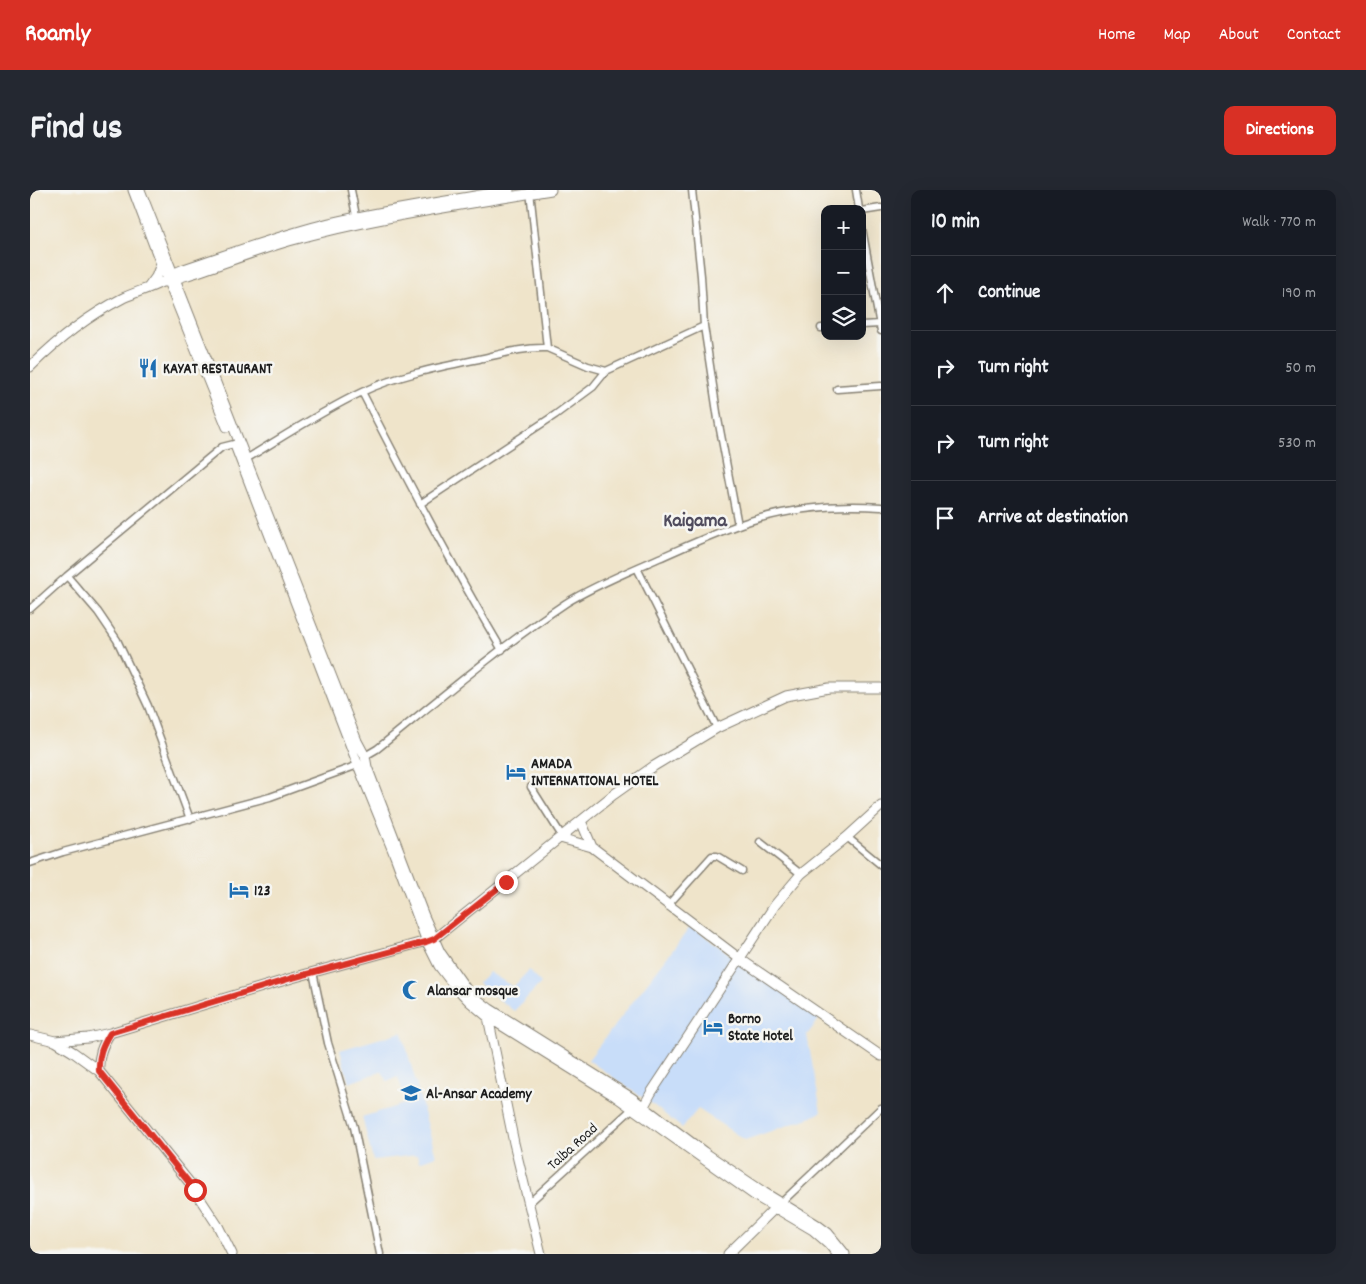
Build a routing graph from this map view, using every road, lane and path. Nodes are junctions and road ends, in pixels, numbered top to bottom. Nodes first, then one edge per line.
1 (133, 190) edge
2 (140, 190) edge
3 (351, 190) edge
4 (509, 190) edge
5 (551, 190) edge
6 (692, 190) edge
7 (856, 190) edge
8 (530, 192) edge
9 (858, 205) edge
10 (881, 208) edge
11 (866, 210) edge
12 (357, 221) junction
13 (866, 250) edge
14 (161, 264) junction
15 (169, 279) junction
16 (148, 289) junction
17 (704, 326) junction
18 (866, 326) edge
19 (880, 328) edge
20 (547, 348) junction
21 (30, 368) edge
22 (606, 371) junction
23 (881, 386) edge
24 (837, 388) dead end
25 (362, 392) junction
26 (234, 444) junction
27 (246, 459) junction
28 (420, 504) junction
29 (881, 507) edge
30 (738, 526) junction
31 (637, 568) junction
32 (67, 576) junction
33 (30, 609) edge
34 (502, 650) junction
35 (881, 688) edge
36 (717, 728) junction
37 (365, 756) junction
38 (358, 765) junction
39 (531, 787) dead end
40 (881, 806) edge
41 (190, 819) junction
42 (581, 821) junction
43 (561, 837) junction
44 (848, 837) junction
45 (760, 842) dead end
46 (592, 847) junction
47 (32, 860) edge
48 (881, 865) edge
49 (742, 871) dead end
50 (801, 874) junction
51 (668, 904) junction
52 (430, 940) junction
53 (740, 959) junction
54 (312, 972) junction
55 (488, 1017) junction
56 (110, 1033) junction
57 (30, 1035) edge
58 (55, 1041) junction
59 (881, 1054) edge
60 (99, 1071) junction
61 (644, 1106) junction
62 (633, 1108) junction
63 (881, 1108) edge
64 (529, 1203) junction
65 (778, 1206) junction
66 (232, 1254) edge
67 (380, 1254) edge
68 (541, 1254) edge
69 (728, 1254) edge
70 (837, 1254) edge
71 (846, 1254) edge

1 - 14 street
2 - 15 street
3 - 12 street
4 - 12 street
5 - 8 street
6 - 17 street
7 - 9 street
8 - 12 street
8 - 20 street
10 - 11 street
12 - 15 street
13 - 19 street
14 - 15 street
14 - 16 street
15 - 16 street
15 - 26 street
15 - 27 street
16 - 21 street
17 - 22 street
17 - 30 street
18 - 19 street
20 - 22 street
20 - 25 street
22 - 28 street
23 - 24 street
25 - 27 street
25 - 28 street
26 - 32 street
26 - 38 street
27 - 37 street
28 - 34 street
29 - 30 street
30 - 31 street
31 - 34 street
31 - 36 street
32 - 33 street
32 - 41 street
34 - 37 street
35 - 36 street
36 - 42 street
37 - 52 street
38 - 41 street
38 - 52 street
39 - 43 street
40 - 44 street
41 - 47 street
42 - 43 street
42 - 46 street
43 - 46 street
43 - 52 street
44 - 48 street
44 - 50 street
45 - 50 street
46 - 51 street
49 - 51 street
50 - 53 street
51 - 53 street
52 - 54 street
52 - 55 street
52 - 61 street
53 - 59 street
53 - 61 street
54 - 56 street
54 - 67 street
55 - 62 street
55 - 64 street
56 - 58 street
56 - 60 street
57 - 58 street
58 - 60 street
60 - 66 street
61 - 65 street
62 - 64 street, Talba Road
62 - 65 street
63 - 65 street
64 - 68 street
65 - 69 street
65 - 70 street
65 - 71 street

